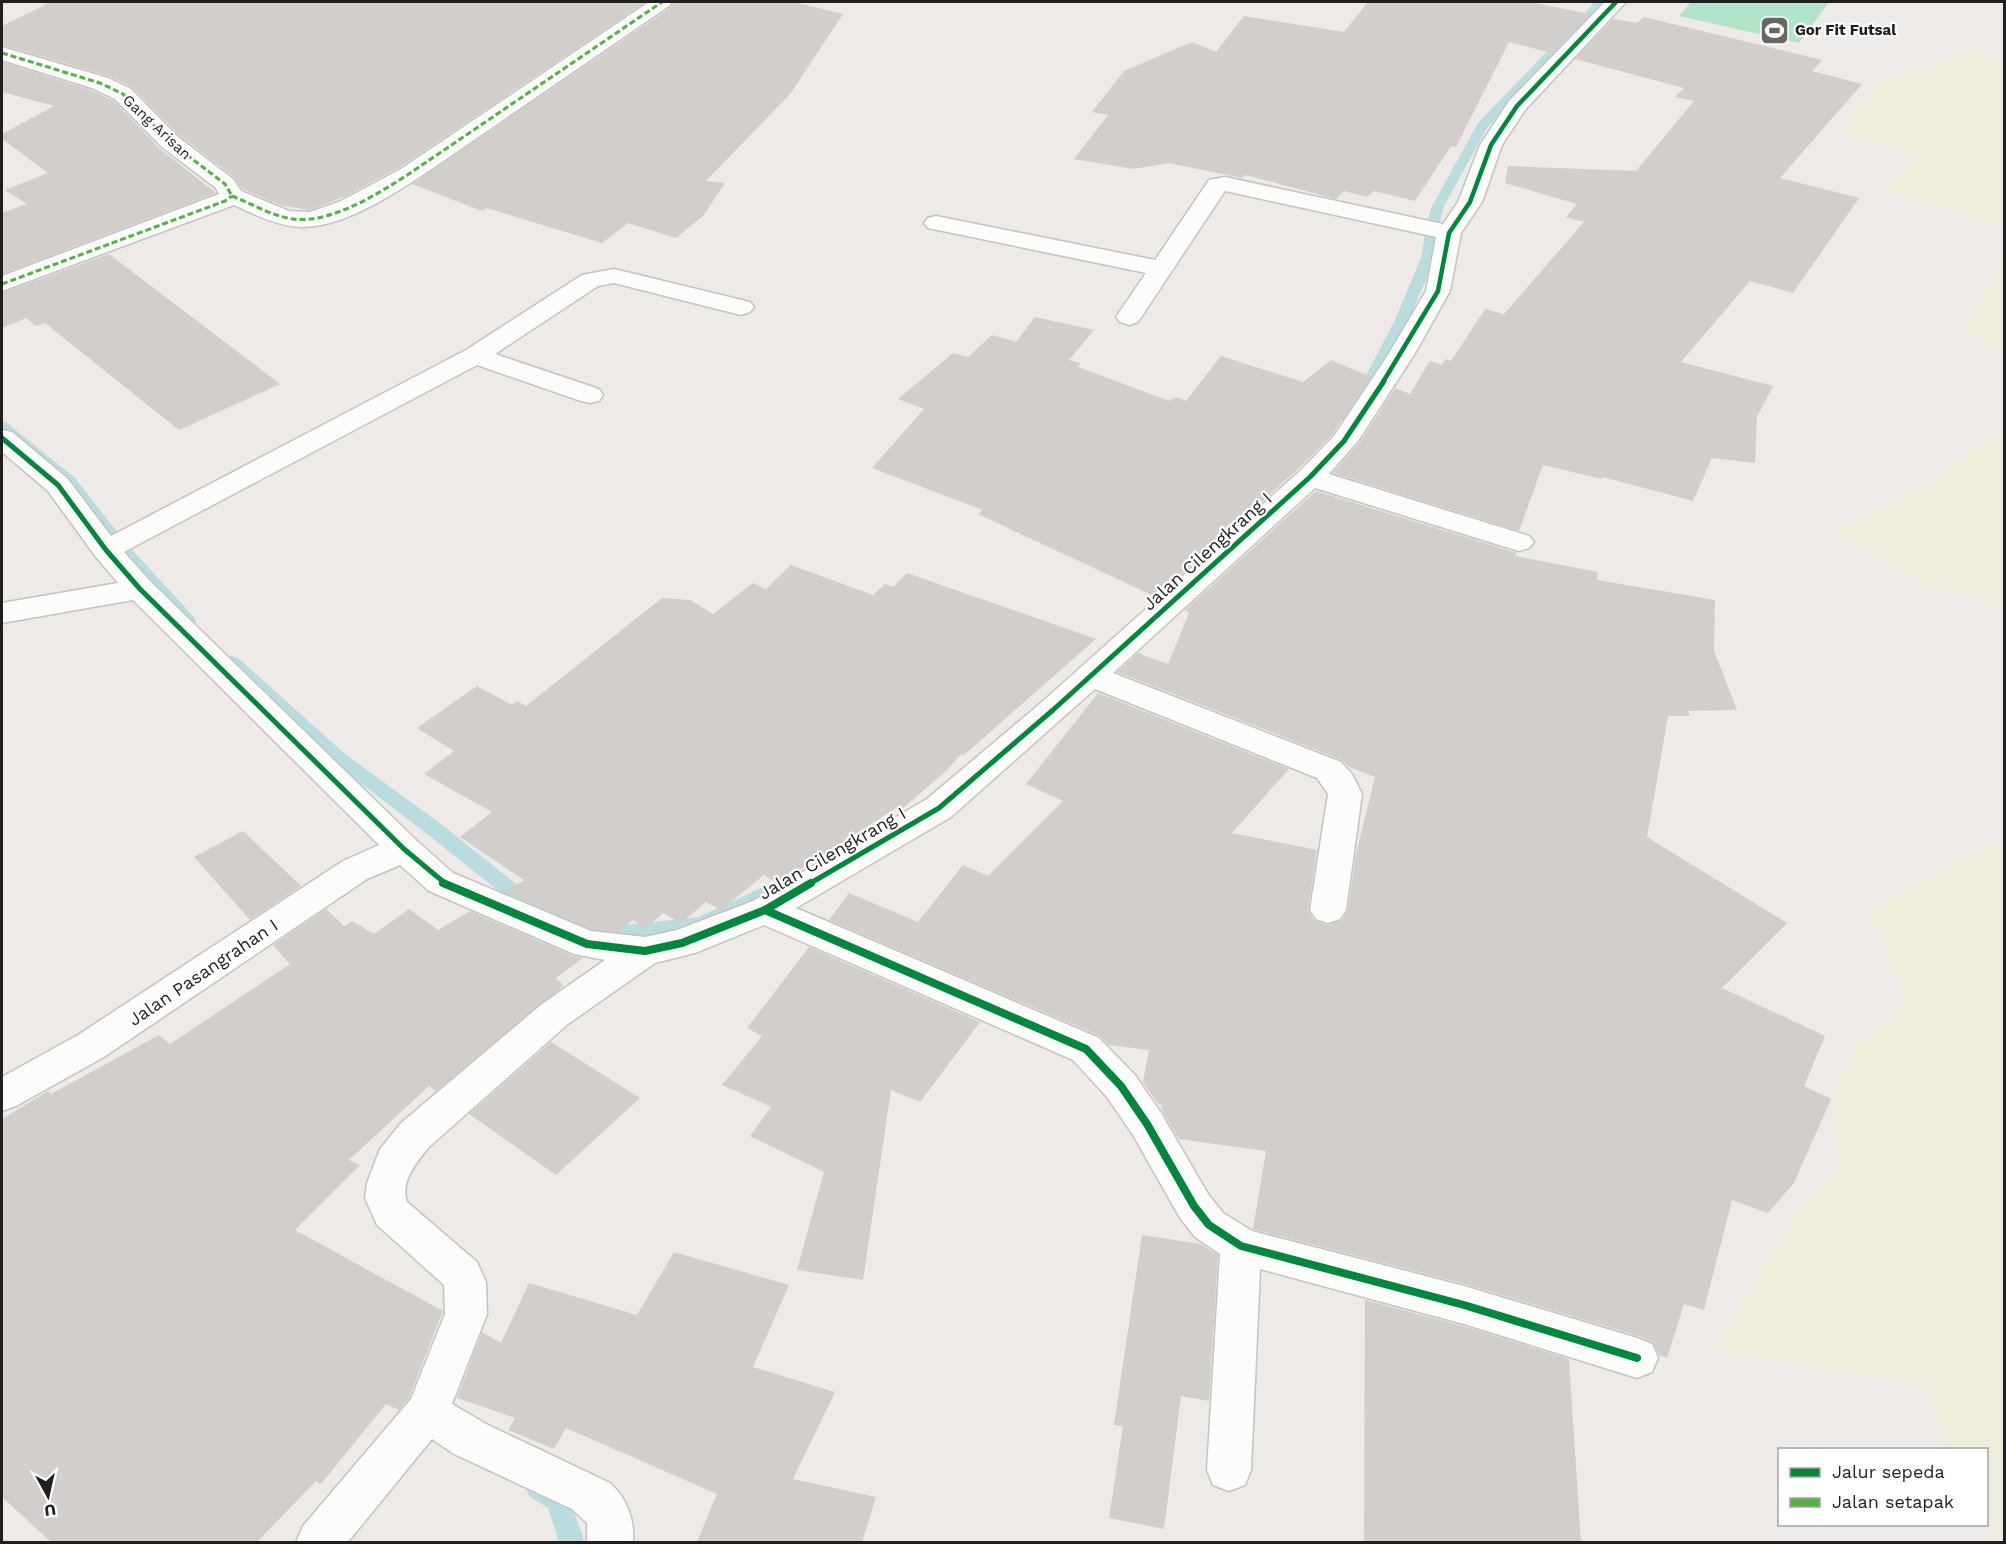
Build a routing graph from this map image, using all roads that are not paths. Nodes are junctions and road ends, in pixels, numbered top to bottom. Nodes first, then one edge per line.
1 (662, 2) edge
2 (1616, 2) edge
3 (2, 53) edge
4 (232, 196) junction
5 (936, 223) dead end
6 (1449, 233) junction
7 (1162, 269) junction
8 (2, 284) edge
9 (741, 307) dead end
10 (1129, 317) dead end
11 (475, 356) junction
12 (590, 395) dead end
13 (2, 438) edge
14 (1310, 477) junction
15 (1519, 542) dead end
16 (106, 550) junction
17 (140, 589) junction
18 (2, 613) edge
19 (1092, 675) junction
20 (404, 849) junction
21 (765, 910) junction
22 (1328, 910) dead end
23 (645, 951) junction
24 (2, 1095) edge
25 (1241, 1246) junction
26 (1637, 1359) dead end
27 (427, 1412) junction
28 (1229, 1470) dead end
29 (319, 1542) edge
30 (610, 1542) edge

1 - 4 street
2 - 6 street, Jalan Cilengkrang I
3 - 4 street, Gang Arisan
4 - 8 street
5 - 7 street
6 - 7 street
6 - 14 street, Jalan Cilengkrang I
7 - 10 street
9 - 11 street
11 - 12 street
11 - 16 street
13 - 16 street
14 - 15 street
14 - 19 street, Jalan Cilengkrang I
16 - 17 street
17 - 18 street
17 - 20 street
19 - 21 street, Jalan Cilengkrang I
19 - 22 street
20 - 23 street
20 - 24 street, Jalan Pasangrahan I
21 - 23 street, Jalan Cilengkrang I
21 - 25 street
23 - 27 street
25 - 26 street
25 - 28 street
27 - 29 street
27 - 30 street

